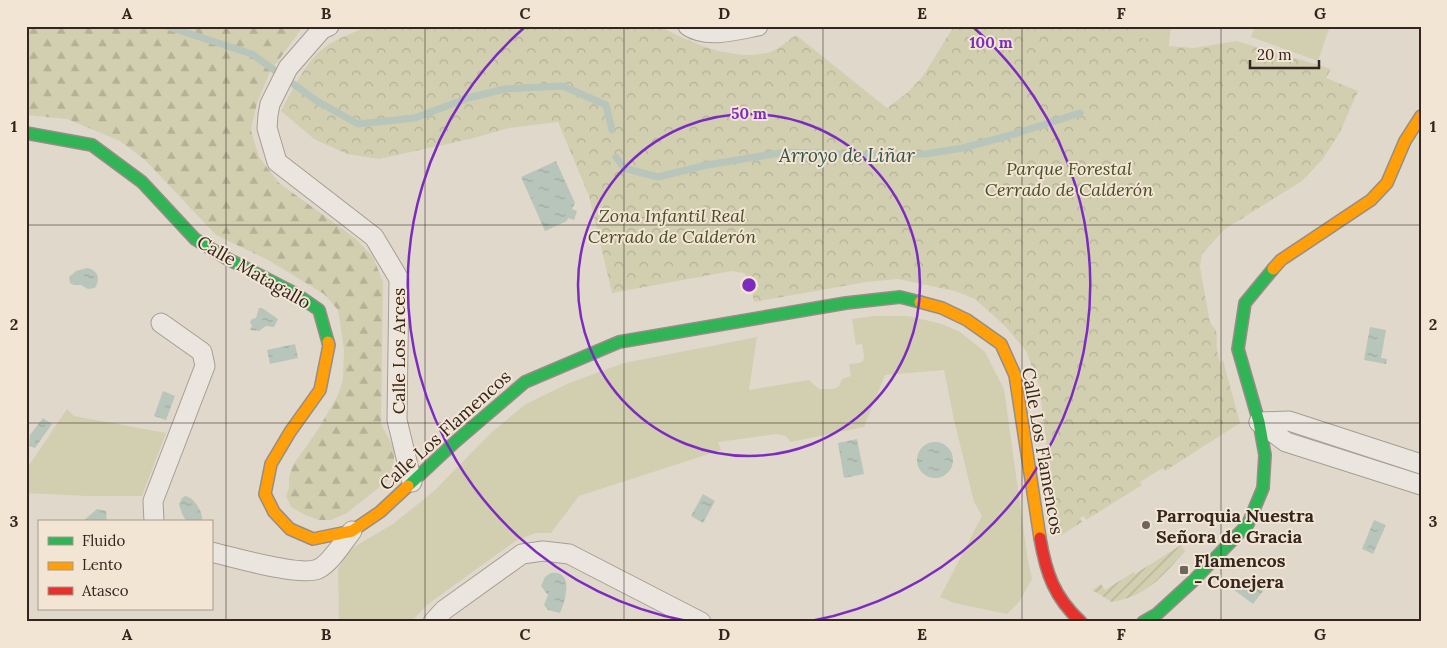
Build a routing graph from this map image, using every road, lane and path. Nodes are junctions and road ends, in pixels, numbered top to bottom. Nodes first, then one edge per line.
1 (688, 26) edge
2 (758, 26) edge
3 (321, 30) edge
4 (1421, 116) edge
5 (26, 133) edge
6 (161, 323) dead end
7 (1259, 422) junction
8 (1421, 464) edge
9 (412, 482) junction
10 (1421, 486) edge
11 (154, 520) edge
12 (352, 531) junction
13 (212, 552) edge
14 (433, 622) edge
15 (701, 622) edge
16 (1081, 622) edge
17 (1143, 622) edge

1 - 2 street
3 - 9 street, Calle Los Arces
4 - 7 street
5 - 12 street, Calle Matagallo
6 - 11 street
7 - 8 street
7 - 10 street
7 - 17 street
9 - 12 street, Calle Los Flamencos
9 - 16 street, Calle Los Flamencos
12 - 13 street
14 - 15 street

